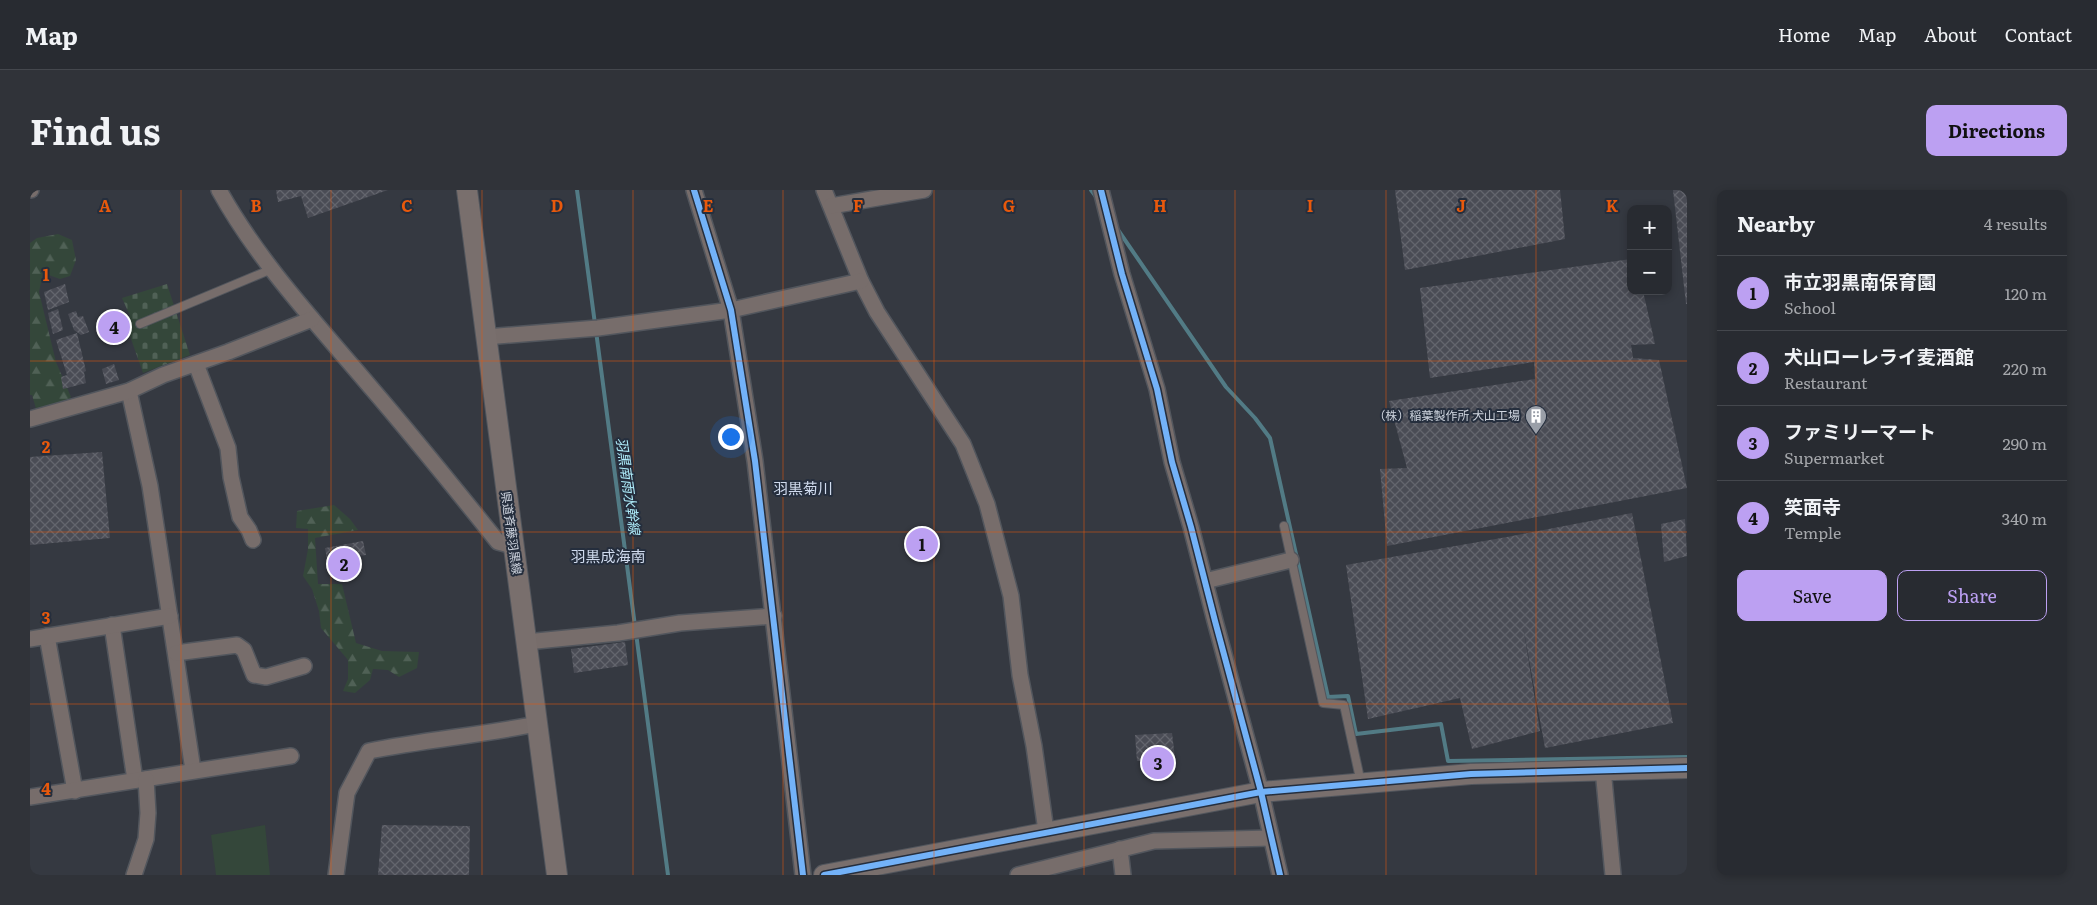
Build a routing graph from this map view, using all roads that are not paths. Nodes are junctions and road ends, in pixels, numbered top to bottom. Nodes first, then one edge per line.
1 (218, 190) edge
2 (467, 190) edge
3 (694, 190) edge
4 (824, 190) edge
5 (924, 190) edge
6 (1101, 190) edge
7 (831, 206) junction
8 (272, 269) junction
9 (861, 281) junction
10 (731, 310) junction
11 (312, 319) junction
12 (140, 324) dead end
13 (486, 337) junction
14 (196, 364) junction
15 (129, 391) junction
16 (30, 419) edge
17 (1284, 526) dead end
18 (253, 540) dead end
19 (513, 546) junction
20 (1291, 560) junction
21 (1205, 581) junction
22 (170, 616) junction
23 (774, 616) junction
24 (112, 625) junction
25 (47, 636) junction
26 (30, 639) edge
27 (526, 642) junction
28 (176, 653) junction
29 (304, 666) dead end
30 (537, 724) junction
31 (291, 756) dead end
32 (1687, 768) edge
33 (1603, 769) junction
34 (193, 770) junction
35 (140, 780) junction
36 (1361, 782) junction
37 (74, 791) junction
38 (1261, 792) junction
39 (30, 797) edge
40 (1046, 831) junction
41 (1270, 838) junction
42 (1120, 849) junction
43 (560, 871) edge
44 (869, 871) edge
45 (134, 875) edge
46 (336, 875) edge
47 (803, 875) edge
48 (824, 875) edge
49 (1018, 875) edge
50 (1123, 875) edge
51 (1280, 875) edge
52 (1613, 875) edge

1 - 8 street
2 - 13 street, 県道斉藤羽黒線
3 - 10 street
4 - 7 street
5 - 7 street
6 - 21 street
7 - 9 street
8 - 11 street
8 - 12 lane
9 - 10 street
9 - 40 street
10 - 13 street
10 - 23 street
11 - 14 street
11 - 19 street
13 - 19 street, 県道斉藤羽黒線
14 - 15 street
14 - 18 street
15 - 16 street
15 - 22 street
17 - 20 lane
19 - 27 street, 県道斉藤羽黒線
20 - 21 street
20 - 36 lane
21 - 38 street
22 - 24 street
22 - 28 street
23 - 27 street
23 - 47 street
24 - 25 street
24 - 35 street
25 - 26 street
25 - 37 street
27 - 30 street, 県道斉藤羽黒線
28 - 29 street
28 - 34 street
30 - 43 street, 県道斉藤羽黒線
30 - 46 street
31 - 34 street
32 - 33 street
33 - 36 street
33 - 52 street
34 - 35 street
35 - 37 street
35 - 45 street
36 - 38 street
37 - 39 street
38 - 40 street
38 - 41 street
40 - 44 street
41 - 42 street
41 - 51 street
42 - 49 street
42 - 50 street
44 - 48 street

